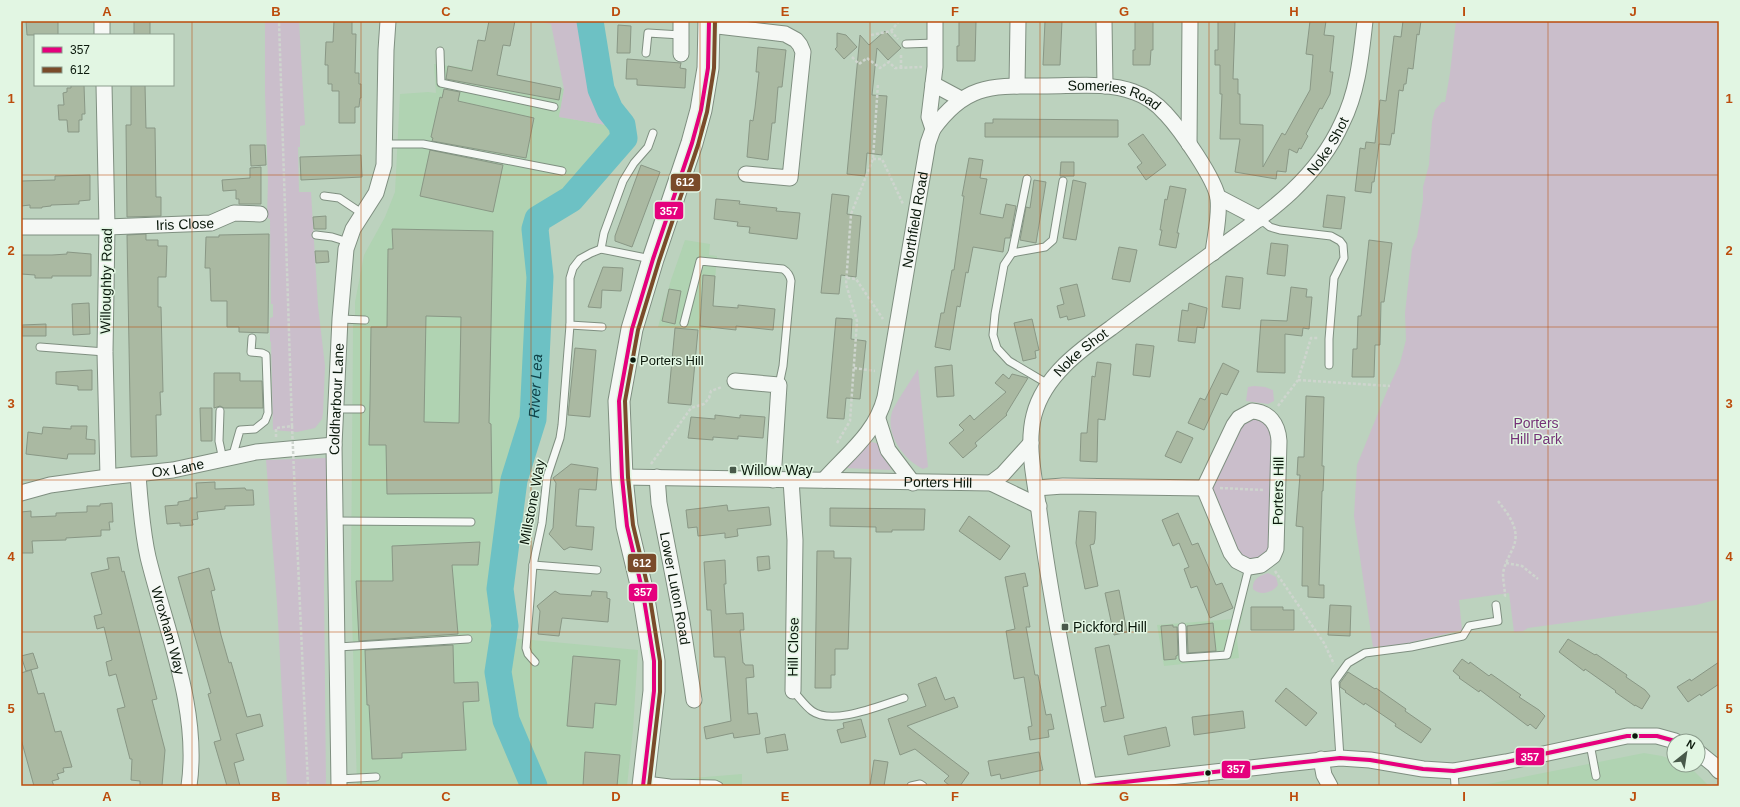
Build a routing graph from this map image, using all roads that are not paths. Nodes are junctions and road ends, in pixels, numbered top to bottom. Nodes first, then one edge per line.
1 (102, 21) edge
2 (388, 21) edge
3 (935, 21) edge
4 (1018, 21) edge
5 (1104, 21) edge
6 (1190, 21) edge
7 (1365, 21) edge
8 (709, 23) edge
9 (681, 28) edge
10 (102, 34) edge
11 (935, 43) junction
12 (903, 45) road end
13 (440, 51) dead end
14 (646, 53) dead end
15 (680, 54) dead end
16 (933, 84) junction
17 (104, 86) edge
18 (1017, 86) junction
19 (1105, 86) junction
20 (961, 99) junction
21 (554, 107) dead end
22 (1190, 107) junction
23 (1166, 114) junction
24 (933, 129) junction
25 (653, 133) dead end
26 (384, 144) junction
27 (1189, 144) junction
28 (562, 171) dead end
29 (746, 174) dead end
30 (1027, 179) dead end
31 (1063, 181) dead end
32 (324, 196) dead end
33 (1218, 197) junction
34 (260, 214) dead end
35 (364, 214) junction
36 (1260, 219) junction
37 (21, 226) edge
38 (107, 227) junction
39 (316, 235) dead end
40 (348, 242) junction
41 (601, 250) junction
42 (1012, 253) junction
43 (1213, 253) junction
44 (653, 259) junction
45 (340, 319) junction
46 (365, 320) dead end
47 (684, 323) dead end
48 (570, 325) junction
49 (602, 326) dead end
50 (252, 338) dead end
51 (40, 346) dead end
52 (105, 352) junction
53 (1330, 365) dead end
54 (735, 381) road end
55 (1048, 384) junction
56 (779, 385) junction
57 (336, 409) junction
58 (361, 409) dead end
59 (220, 411) dead end
60 (878, 419) junction
61 (1031, 443) junction
62 (334, 445) junction
63 (227, 459) junction
64 (138, 475) junction
65 (108, 477) junction
66 (631, 477) junction
67 (657, 477) junction
68 (773, 480) junction
69 (791, 480) junction
70 (824, 480) junction
71 (913, 483) junction
72 (991, 483) junction
73 (1036, 488) junction
74 (1204, 488) junction
75 (21, 492) edge
76 (1039, 506) junction
77 (336, 521) junction
78 (471, 522) dead end
79 (533, 565) junction
80 (1249, 567) junction
81 (597, 570) dead end
82 (1496, 605) road end
83 (1182, 628) dead end
84 (468, 639) dead end
85 (338, 647) junction
86 (535, 662) dead end
87 (793, 691) joint
88 (904, 698) dead end
89 (694, 700) dead end
90 (1666, 738) edge
91 (1590, 744) junction
92 (1706, 757) edge
93 (1340, 758) junction
94 (1321, 759) junction
95 (1717, 765) edge
96 (1454, 771) junction
97 (1596, 776) dead end
98 (376, 778) dead end
99 (339, 783) edge
100 (643, 783) edge
101 (1143, 783) edge
102 (671, 784) edge
103 (189, 786) edge
104 (719, 786) edge
105 (911, 786) edge
106 (923, 786) edge
107 (1089, 786) edge
108 (1330, 786) edge
109 (1456, 786) edge

1 - 10 street
2 - 26 street, Coldharbour Lane
3 - 11 street, Northfield Road
4 - 18 street
5 - 19 street
6 - 22 street
7 - 36 street, Noke Shot
8 - 29 street
8 - 44 main road
9 - 14 lane
9 - 15 street
11 - 12 lane
11 - 16 street, Northfield Road
13 - 21 lane
16 - 20 street
16 - 24 street, Northfield Road
17 - 38 street, Willoughby Road
18 - 19 street, Someries Road
18 - 20 street, Someries Road
19 - 23 street, Someries Road
20 - 24 street, Someries Road
22 - 23 street
22 - 27 street
23 - 27 street, Someries Road
24 - 60 street, Northfield Road
25 - 41 lane
26 - 28 lane
26 - 35 street, Coldharbour Lane
27 - 33 street, Someries Road
30 - 42 lane
31 - 42 lane
32 - 35 lane
33 - 36 street
33 - 43 street, Someries Road
34 - 38 street, Iris Close
35 - 40 street, Coldharbour Lane
36 - 43 street, Noke Shot
36 - 53 lane
37 - 38 street, Iris Close
38 - 52 street, Willoughby Road
39 - 40 lane
40 - 45 street, Coldharbour Lane
41 - 44 lane
41 - 48 lane, Millstone Way
42 - 55 lane
43 - 55 street, Noke Shot
44 - 66 main road
45 - 46 lane
45 - 57 street, Coldharbour Lane
47 - 56 lane
48 - 49 lane
48 - 79 lane, Millstone Way
50 - 63 lane
51 - 52 lane
52 - 65 street, Willoughby Road
54 - 56 street
55 - 61 street, Noke Shot
56 - 68 street
57 - 58 lane
57 - 62 street, Coldharbour Lane
59 - 63 lane
60 - 70 street, Northfield Road
60 - 71 street
61 - 72 street, Porters Hill
61 - 73 street, Noke Shot
62 - 63 street, Ox Lane
62 - 77 street, Coldharbour Lane
63 - 64 street, Ox Lane
64 - 65 street, Ox Lane
64 - 103 street, Wroxham Way
65 - 75 street, Ox Lane
66 - 67 street, Porters Hill
66 - 100 main road
67 - 68 street, Porters Hill
67 - 89 street, Lower Luton Road
68 - 69 street, Porters Hill
69 - 70 street, Porters Hill
69 - 87 street, Hill Close
70 - 71 street, Porters Hill
71 - 72 street, Porters Hill
72 - 76 street, Porters Hill
73 - 74 street
73 - 76 street, Noke Shot
74 - 80 street
74 - 80 street, Porters Hill
76 - 107 street, Noke Shot
77 - 78 lane
77 - 85 street, Coldharbour Lane
79 - 81 lane, Millstone Way
79 - 86 lane, Millstone Way
80 - 83 lane
82 - 93 lane
84 - 85 lane
85 - 99 street, Coldharbour Lane
87 - 88 lane, Hill Close
90 - 91 street
91 - 96 street
91 - 97 lane
92 - 95 street
93 - 94 street
93 - 96 street
94 - 101 street
94 - 108 street
96 - 109 lane
98 - 99 lane
100 - 102 lane
101 - 107 street
102 - 104 lane
105 - 106 lane

